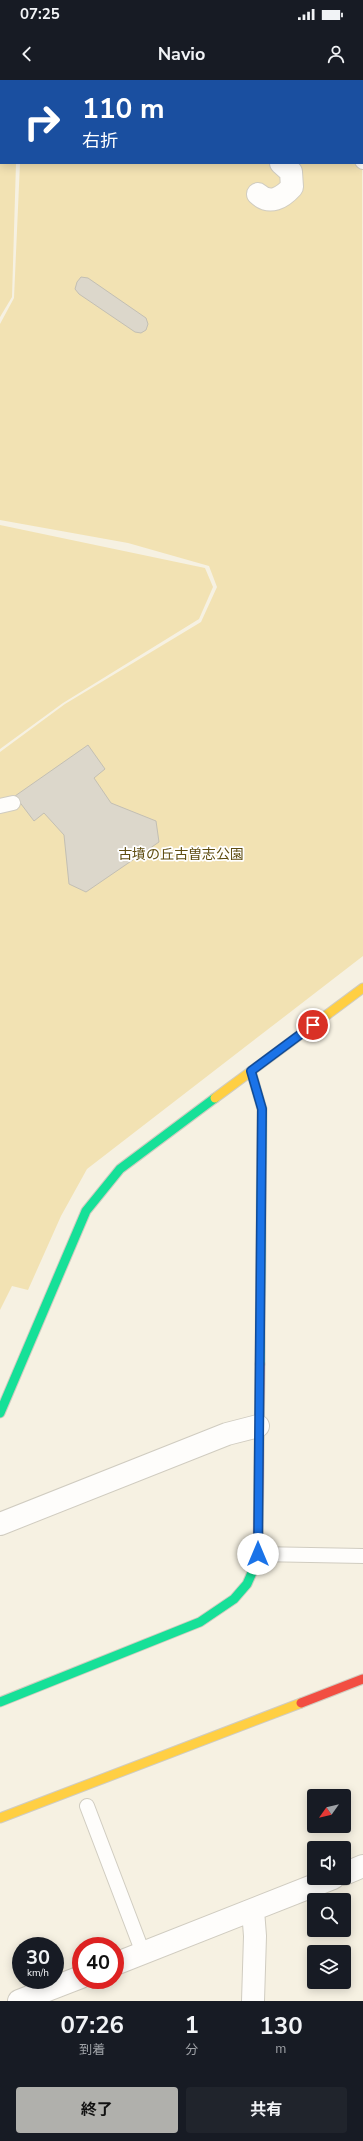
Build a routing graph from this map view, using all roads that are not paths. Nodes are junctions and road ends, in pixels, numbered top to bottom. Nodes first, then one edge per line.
1 (282, 164) edge
2 (258, 194) dead end
3 (363, 988) edge
4 (251, 1071) junction
5 (0, 1413) edge
6 (258, 1426) junction
7 (0, 1524) edge
8 (258, 1554) junction
9 (363, 1556) edge
10 (363, 1678) edge
11 (0, 1702) edge
12 (87, 1806) dead end
13 (0, 1818) edge
14 (363, 1866) edge
15 (351, 1871) edge
16 (316, 1885) edge
17 (253, 1910) junction
18 (143, 1953) junction
19 (124, 1960) edge
20 (72, 1980) edge
21 (19, 2001) edge
22 (253, 2001) edge

1 - 2 street
3 - 4 street
4 - 5 street
4 - 6 street
6 - 7 street
6 - 8 street
8 - 9 lane
8 - 11 street
10 - 13 street
12 - 18 lane
14 - 15 street
16 - 17 street
17 - 18 street
17 - 22 street
18 - 19 street
20 - 21 street

